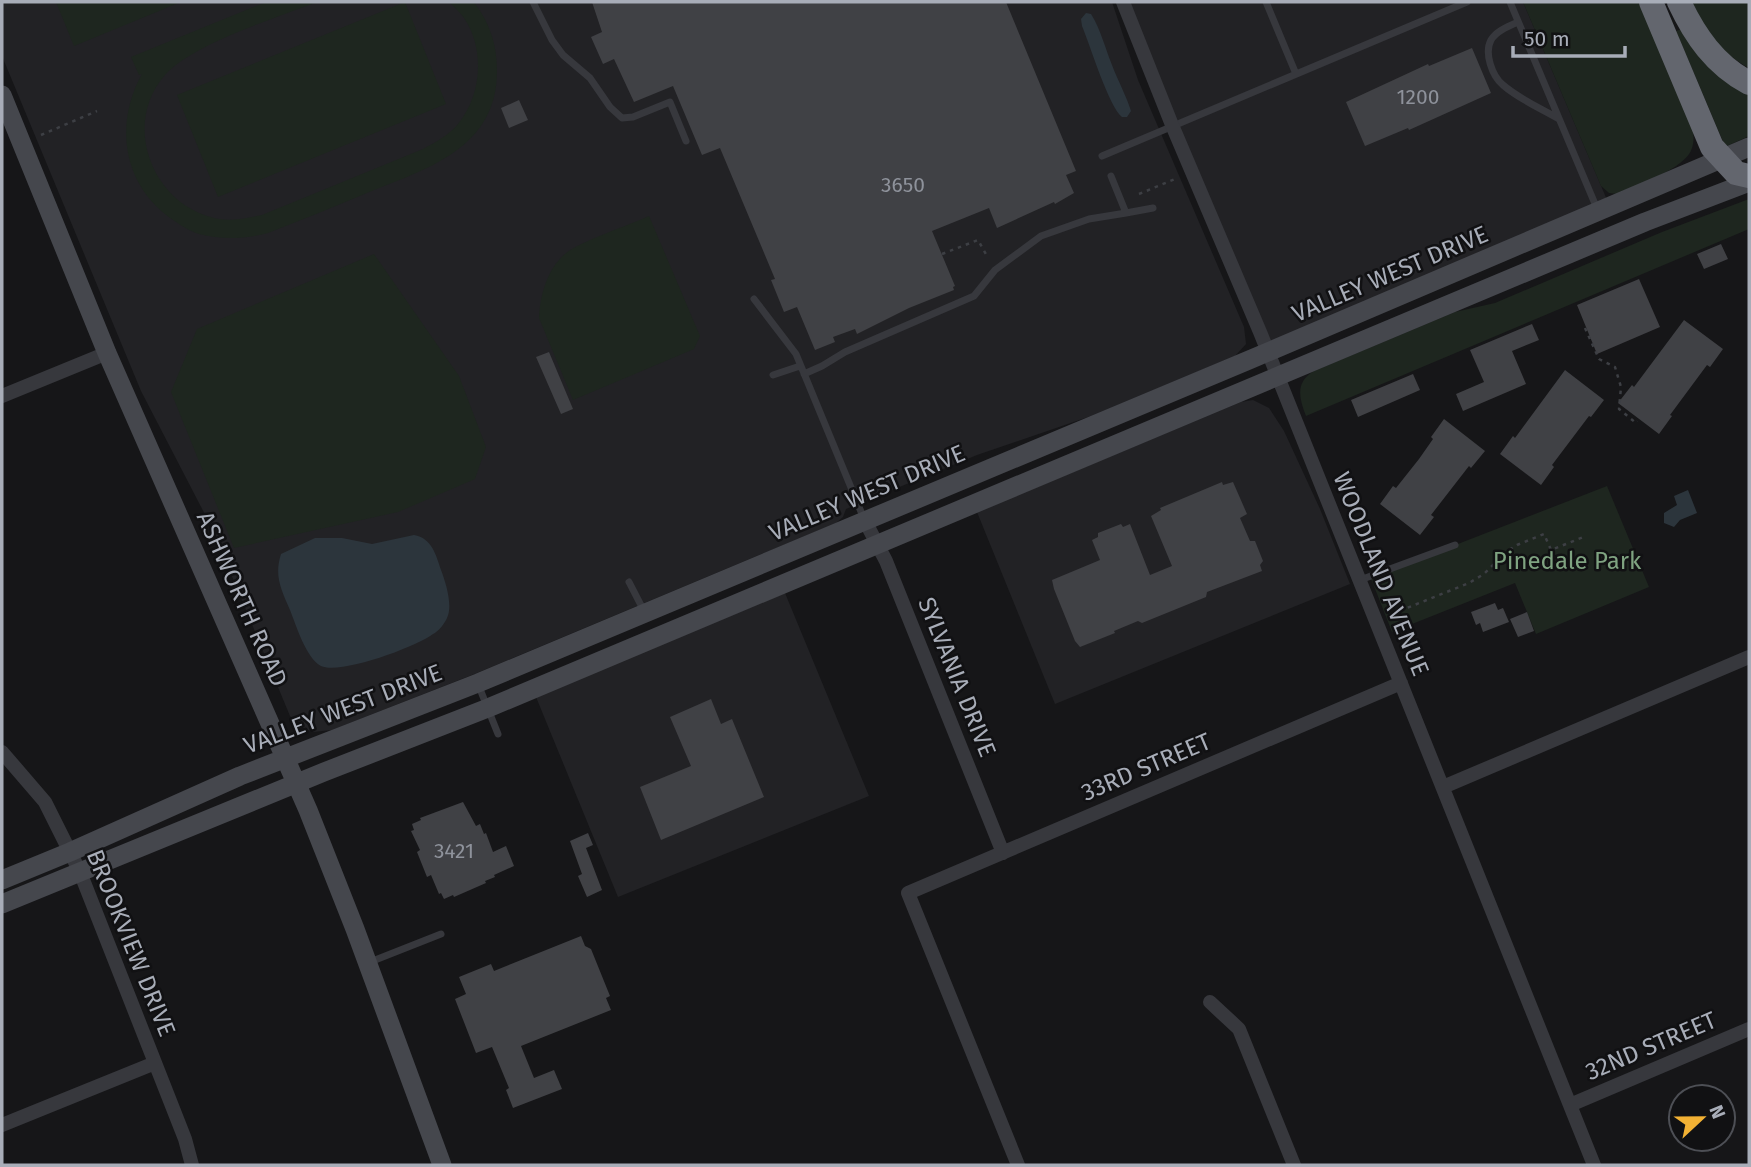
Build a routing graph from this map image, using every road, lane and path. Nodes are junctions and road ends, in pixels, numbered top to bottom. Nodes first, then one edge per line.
1 (533, 2) edge
2 (1123, 2) edge
3 (1266, 2) edge
4 (1467, 2) edge
5 (1510, 2) edge
6 (1651, 2) edge
7 (1679, 2) edge
8 (1518, 22) junction
9 (1296, 74) junction
10 (1749, 83) edge
11 (2, 95) edge
12 (97, 111) dead end
13 (1559, 119) junction
14 (1172, 125) junction
15 (41, 135) dead end
16 (686, 141) dead end
17 (1749, 147) edge
18 (1102, 156) dead end
19 (1721, 159) junction
20 (1111, 176) dead end
21 (1749, 176) edge
22 (1175, 179) dead end
23 (1749, 182) edge
24 (1139, 194) dead end
25 (1153, 208) dead end
26 (1599, 212) junction
27 (1126, 213) junction
28 (942, 254) dead end
29 (987, 256) dead end
30 (754, 299) dead end
31 (1585, 328) dead end
32 (1268, 352) junction
33 (107, 353) junction
34 (800, 366) junction
35 (773, 374) dead end
36 (804, 374) junction
37 (1278, 377) junction
38 (2, 396) edge
39 (1637, 421) dead end
40 (865, 520) junction
41 (1586, 536) dead end
42 (879, 545) junction
43 (1455, 545) dead end
44 (1360, 580) junction
45 (629, 582) dead end
46 (645, 613) junction
47 (1392, 614) dead end
48 (1749, 657) edge
49 (478, 683) junction
50 (1401, 683) junction
51 (488, 708) junction
52 (498, 734) dead end
53 (2, 752) edge
54 (285, 758) junction
55 (296, 783) junction
56 (1443, 787) junction
57 (70, 852) junction
58 (1003, 853) junction
59 (80, 872) junction
60 (2, 880) edge
61 (2, 904) edge
62 (441, 934) dead end
63 (367, 964) junction
64 (1210, 1002) dead end
65 (1749, 1029) edge
66 (155, 1063) junction
67 (1570, 1105) junction
68 (2, 1125) edge
69 (192, 1165) edge
70 (442, 1165) edge
71 (1018, 1165) edge
72 (1294, 1165) edge
73 (1594, 1165) edge

1 - 16 lane
2 - 14 street, WOODLAND AVENUE
3 - 9 lane
4 - 9 lane
5 - 8 lane
6 - 19 highway
7 - 10 highway
8 - 13 lane
8 - 13 lane
9 - 14 lane
11 - 33 main road, ASHWORTH ROAD
12 - 15 path
13 - 26 lane
14 - 18 lane
14 - 32 street, WOODLAND AVENUE
17 - 19 main road, VALLEY WEST DRIVE
19 - 21 highway
19 - 26 main road, VALLEY WEST DRIVE
20 - 27 lane
22 - 24 path
23 - 37 main road, VALLEY WEST DRIVE
25 - 27 lane
26 - 32 main road, VALLEY WEST DRIVE
27 - 36 lane
28 - 29 path
30 - 34 lane
31 - 39 path
32 - 37 street, WOODLAND AVENUE
32 - 40 main road, VALLEY WEST DRIVE
33 - 38 street
33 - 54 main road, ASHWORTH ROAD
34 - 35 lane
34 - 36 lane
36 - 40 lane
37 - 42 main road, VALLEY WEST DRIVE
37 - 44 street, WOODLAND AVENUE
40 - 42 street, SYLVANIA DRIVE
40 - 46 main road, VALLEY WEST DRIVE
41 - 47 path
42 - 51 main road, VALLEY WEST DRIVE
42 - 58 street, SYLVANIA DRIVE
43 - 44 lane
44 - 50 street, WOODLAND AVENUE
45 - 46 lane
46 - 49 main road, VALLEY WEST DRIVE
48 - 56 street
49 - 51 lane
49 - 54 main road, VALLEY WEST DRIVE
50 - 56 street, WOODLAND AVENUE
50 - 58 street, 33RD STREET
51 - 52 lane
51 - 55 main road, VALLEY WEST DRIVE
53 - 57 street, BROOKVIEW DRIVE
54 - 55 main road, ASHWORTH ROAD
54 - 57 main road, VALLEY WEST DRIVE
55 - 59 main road, VALLEY WEST DRIVE
55 - 63 main road, ASHWORTH ROAD
56 - 67 street, WOODLAND AVENUE
57 - 59 street, BROOKVIEW DRIVE
57 - 60 main road, VALLEY WEST DRIVE
58 - 71 street, 33RD STREET
59 - 61 main road, VALLEY WEST DRIVE
59 - 66 street, BROOKVIEW DRIVE
62 - 63 lane
63 - 70 main road, ASHWORTH ROAD
64 - 72 street
65 - 67 street, 32ND STREET
66 - 68 street
66 - 69 street, BROOKVIEW DRIVE
67 - 73 street, WOODLAND AVENUE

